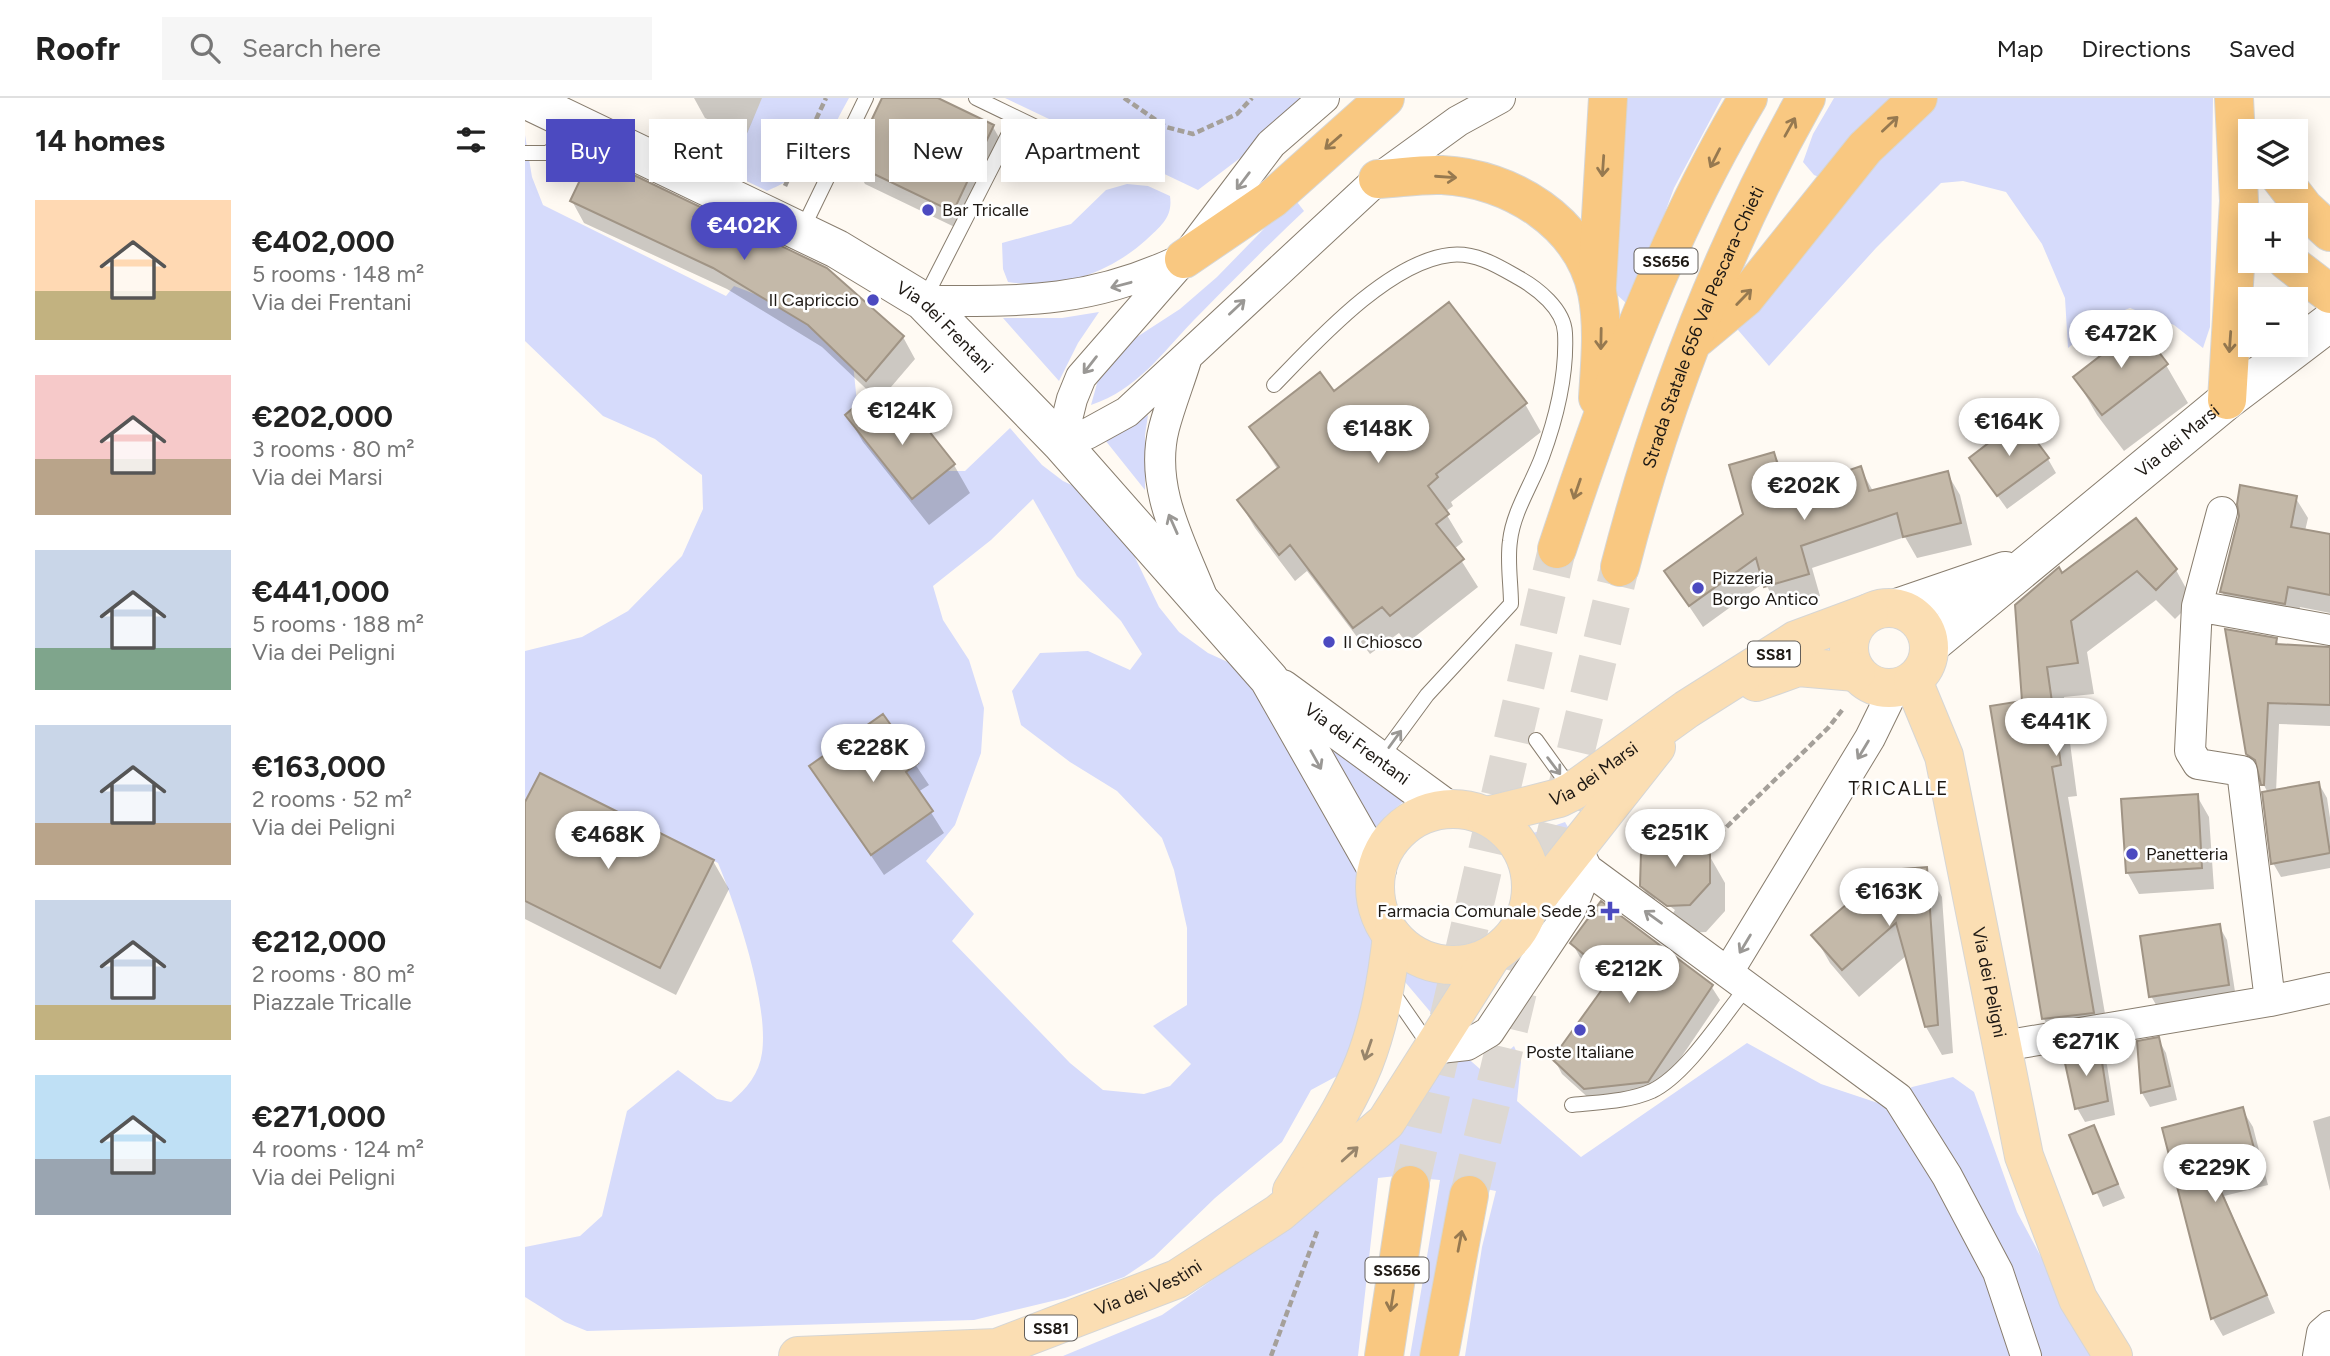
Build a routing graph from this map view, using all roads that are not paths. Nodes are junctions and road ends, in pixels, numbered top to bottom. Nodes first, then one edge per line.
1 (866, 98) edge
2 (976, 98) edge
3 (1324, 98) edge
4 (1385, 98) edge
5 (1500, 98) edge
6 (1608, 98) edge
7 (1748, 98) edge
8 (1806, 98) edge
9 (1918, 98) edge
10 (2234, 98) edge
11 (2257, 98) edge
12 (525, 99) edge
13 (1017, 118) joint
14 (568, 119) edge
15 (2259, 119) edge
16 (635, 151) edge
17 (525, 153) edge
18 (546, 153) edge
19 (1378, 179) junction
20 (2289, 189) edge
21 (2244, 203) edge
22 (801, 231) junction
23 (2330, 232) edge
24 (1184, 259) junction
25 (2239, 273) edge
26 (2303, 273) edge
27 (1597, 291) junction
28 (2330, 294) edge
29 (923, 301) junction
30 (2330, 322) edge
31 (1692, 342) junction
32 (1188, 354) junction
33 (1274, 385) dead end
34 (2227, 400) junction
35 (1597, 429) junction
36 (1062, 443) junction
37 (2222, 512) dead end
38 (1557, 549) tunnel mouth
39 (2027, 563) junction
40 (1620, 567) tunnel mouth
41 (2197, 606) junction
42 (1208, 610) junction
43 (1883, 610) junction
44 (2330, 630) edge
45 (1929, 646) junction
46 (1269, 679) junction
47 (1883, 681) junction
48 (1687, 709) junction
49 (1536, 740) dead end
50 (1379, 760) junction
51 (1573, 791) junction
52 (1446, 808) junction
53 (1487, 816) junction
54 (1582, 858) junction
55 (1377, 869) junction
56 (1529, 908) junction
57 (1392, 936) junction
58 (1492, 955) junction
59 (1737, 979) junction
60 (1386, 983) junction
61 (2330, 988) edge
62 (2270, 1001) junction
63 (2003, 1046) junction
64 (1431, 1049) junction
65 (1571, 1105) dead end
66 (1410, 1185) tunnel mouth
67 (1469, 1195) tunnel mouth
68 (1279, 1213) junction
69 (2330, 1326) edge
70 (798, 1356) edge
71 (1384, 1356) edge
72 (1439, 1356) edge
73 (2026, 1356) edge
74 (2113, 1356) edge
75 (2318, 1356) edge

1 - 22 lane
2 - 13 lane
3 -> 24 street
4 -> 24 highway
5 - 19 street
6 -> 27 highway
7 -> 35 highway, SS656
31 -> 8 highway, Strada Statale 656 Val Pescara-Chieti / SS656
31 -> 9 highway
10 - 21 highway
11 - 15 highway
12 - 14 main road, Via dei Frentani
13 - 29 lane
16 - 22 main road, Via dei Frentani
17 - 18 lane
19 -> 27 highway
32 -> 19 street
20 - 23 highway
22 - 29 main road, Via dei Frentani
24 -> 29 street
24 -> 36 street
25 -> 34 highway
26 - 28 highway
27 -> 35 highway
29 - 36 main road, Via dei Frentani
30 - 34 main road, Via dei Marsi
31 - 40 highway, Strada Statale 656 Val Pescara-Chieti / SS656
32 - 36 street
42 -> 32 street
50 -> 33 lane
34 - 39 main road, Via dei Marsi
35 -> 38 highway, SS656
36 - 42 main road, Via dei Frentani
37 - 41 street
39 - 43 main road, Via dei Marsi
39 - 45 main road, Via dei Marsi
41 - 44 street
41 - 62 street
42 - 46 main road, Via dei Frentani
43 - 45 main road
43 - 47 main road
43 - 48 main road, Via dei Marsi / SS81
45 - 47 main road
46 - 50 main road, Via dei Frentani
46 -> 55 main road, Via dei Frentani
47 - 48 main road, Via dei Marsi
47 -> 59 street
47 - 63 main road, Via dei Peligni
48 - 51 main road, Via dei Marsi / SS81
48 - 54 main road, Via dei Marsi / SS81
49 -> 51 lane
50 - 52 main road, Via dei Frentani
51 - 53 main road, Via dei Marsi / SS81
52 - 53 main road, SS81
52 - 55 main road
53 - 56 main road, SS81
54 - 56 main road, Via dei Marsi / SS81
59 -> 54 street
54 - 64 street
55 - 57 main road
56 - 58 main road, SS81
57 - 58 main road, SS81
57 - 60 main road, Via dei Vestini / SS81
58 - 64 main road, Via dei Vestini / SS81
59 - 65 lane
59 - 73 street
60 - 64 lane
60 -> 68 main road, Via dei Vestini / SS81
61 - 62 street
62 - 63 street
63 - 74 main road, Via dei Peligni
68 -> 64 main road, Via dei Vestini / SS81
66 -> 71 highway, SS656
72 -> 67 highway, SS656
68 - 70 main road, Via dei Vestini / SS81
69 - 75 street

